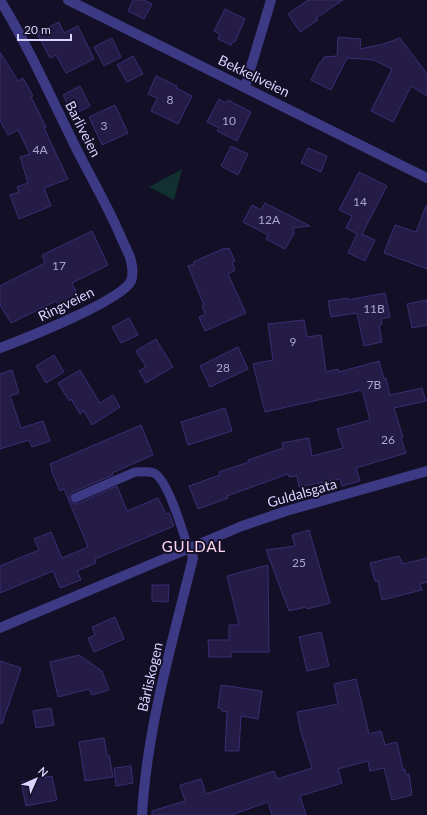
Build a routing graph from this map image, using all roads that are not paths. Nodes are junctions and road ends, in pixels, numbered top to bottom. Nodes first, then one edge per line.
1 (0, 0) edge
2 (68, 0) edge
3 (271, 0) edge
4 (245, 87) junction
5 (427, 178) edge
6 (133, 273) joint
7 (0, 348) edge
8 (427, 471) edge
9 (76, 498) dead end
10 (189, 548) junction
11 (0, 628) edge
12 (142, 815) edge

1 - 6 street, Barliveien
2 - 4 street, Bekkeliveien
3 - 4 street
4 - 5 street, Bekkeliveien
6 - 7 street, Ringveien
8 - 10 street, Guldalsgata
9 - 10 lane
10 - 11 street, Guldalsgata
10 - 12 street, Bårliskogen

